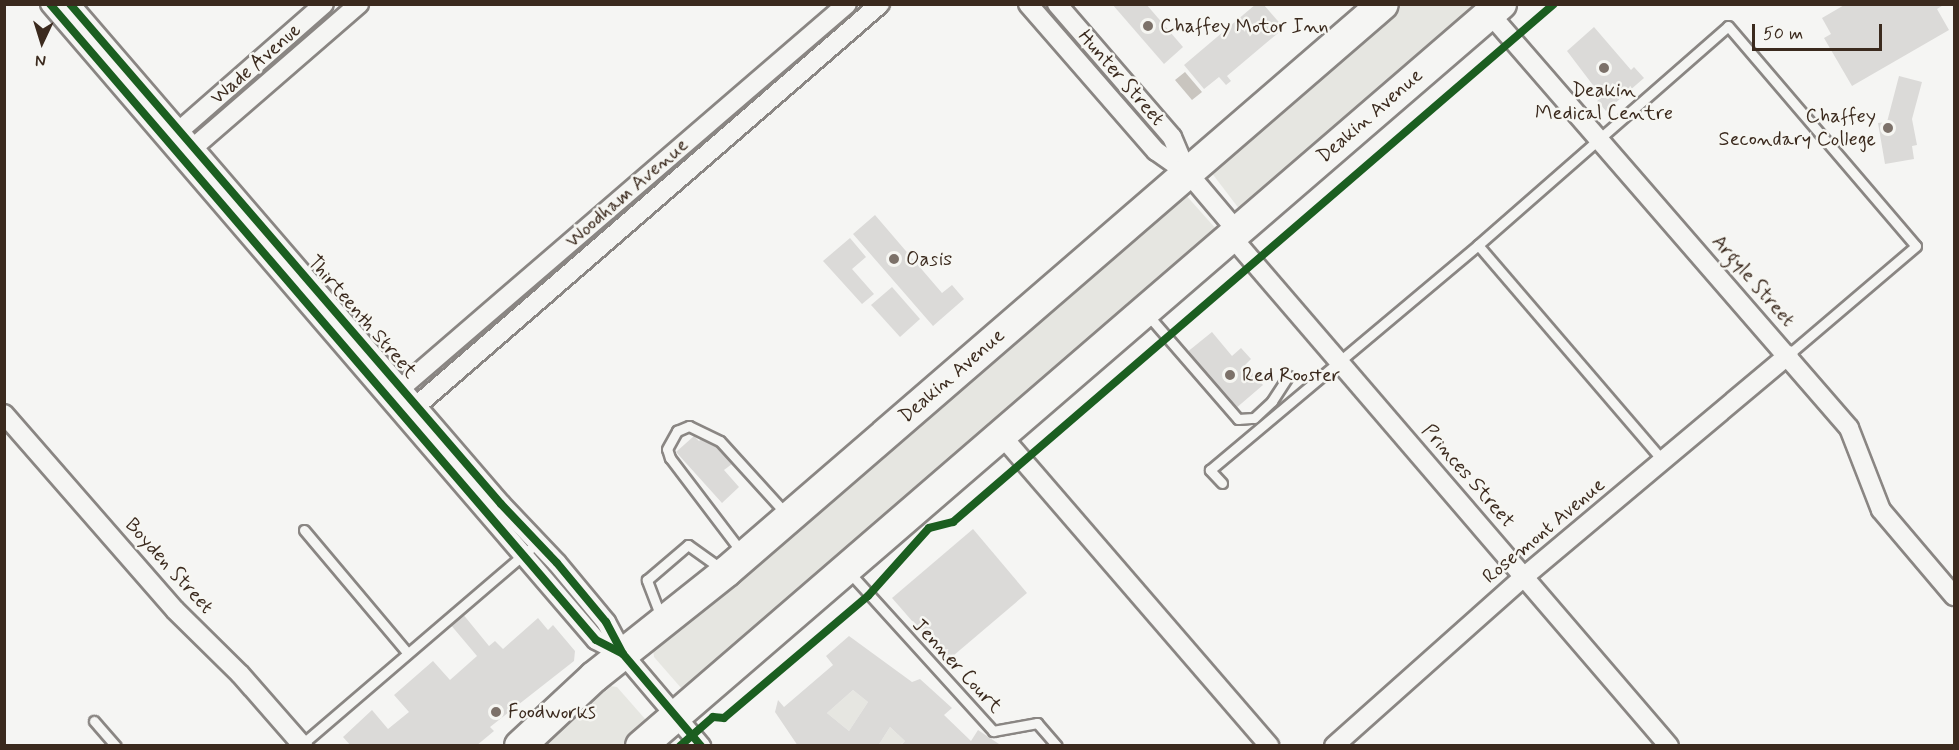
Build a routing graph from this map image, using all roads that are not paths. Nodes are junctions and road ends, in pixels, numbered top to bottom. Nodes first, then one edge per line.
1 (50, 4) edge
2 (70, 4) edge
3 (324, 4) edge
4 (359, 4) edge
5 (847, 4) edge
6 (880, 4) edge
7 (1028, 4) edge
8 (1057, 4) edge
9 (1383, 4) edge
10 (1495, 9) edge
11 (173, 136) junction
12 (1600, 140) junction
13 (188, 152) junction
14 (1188, 173) junction
15 (1234, 233) junction
16 (1478, 245) junction
17 (1144, 312) junction
18 (1788, 355) junction
19 (1338, 360) junction
20 (1288, 376) dead end
21 (395, 393) junction
22 (411, 411) junction
23 (4, 414) edge
24 (1001, 435) junction
25 (1662, 460) junction
26 (1222, 483) dead end
27 (789, 517) junction
28 (304, 530) dead end
29 (538, 542) junction
30 (523, 555) junction
31 (735, 564) junction
32 (846, 569) junction
33 (1525, 576) junction
34 (1954, 596) edge
35 (663, 622) junction
36 (406, 651) junction
37 (623, 654) junction
38 (675, 716) junction
39 (94, 721) dead end
40 (301, 745) edge
41 (116, 746) edge
42 (520, 746) edge
43 (641, 746) edge
44 (701, 746) edge
45 (1057, 746) edge
46 (1269, 746) edge
47 (1334, 746) edge
48 (1669, 746) edge

1 - 11 street, Thirteenth Street
2 - 11 street, Thirteenth Street
3 - 11 street, Wade Avenue
4 - 13 street, Wade Avenue
5 - 21 street, Woodham Avenue
6 - 22 street, Woodham Avenue
7 - 14 street, Hunter Street
8 - 14 street, Hunter Street
9 - 14 highway, Deakin Avenue
10 - 12 street, Argyle Street
10 - 15 highway, Deakin Avenue
11 - 13 street, Thirteenth Street
12 - 16 lane
12 - 18 street, Argyle Street
12 - 18 lane
13 - 21 street, Thirteenth Street
14 - 15 street, Hunter Street
14 - 27 highway, Deakin Avenue
15 - 17 highway, Deakin Avenue
15 - 19 street, Princes Street
16 - 19 lane
16 - 25 lane
17 - 20 lane
17 - 24 highway, Deakin Avenue
18 - 25 street, Rosemont Avenue
18 - 34 street, Argyle Street
19 - 26 lane
19 - 33 street, Princes Street
21 - 22 street, Thirteenth Street
22 - 29 street, Thirteenth Street
22 - 30 street, Thirteenth Street
23 - 40 street, Boyden Street
24 - 32 highway, Deakin Avenue
24 - 46 street
25 - 33 street, Rosemont Avenue
27 - 31 highway, Deakin Avenue
27 - 31 lane
28 - 36 lane
29 - 30 lane
29 - 37 street, Thirteenth Street
30 - 36 lane
30 - 37 street, Thirteenth Street
31 - 35 highway, Deakin Avenue
31 - 35 lane
32 - 38 highway, Deakin Avenue
32 - 45 lane, Jenner Court
33 - 47 street, Rosemont Avenue
33 - 48 street, Princes Street
35 - 37 highway, Deakin Avenue
36 - 40 lane
37 - 38 street, Thirteenth Street
37 - 42 highway, Deakin Avenue
38 - 43 highway, Deakin Avenue
38 - 44 street, Thirteenth Street
39 - 41 lane

